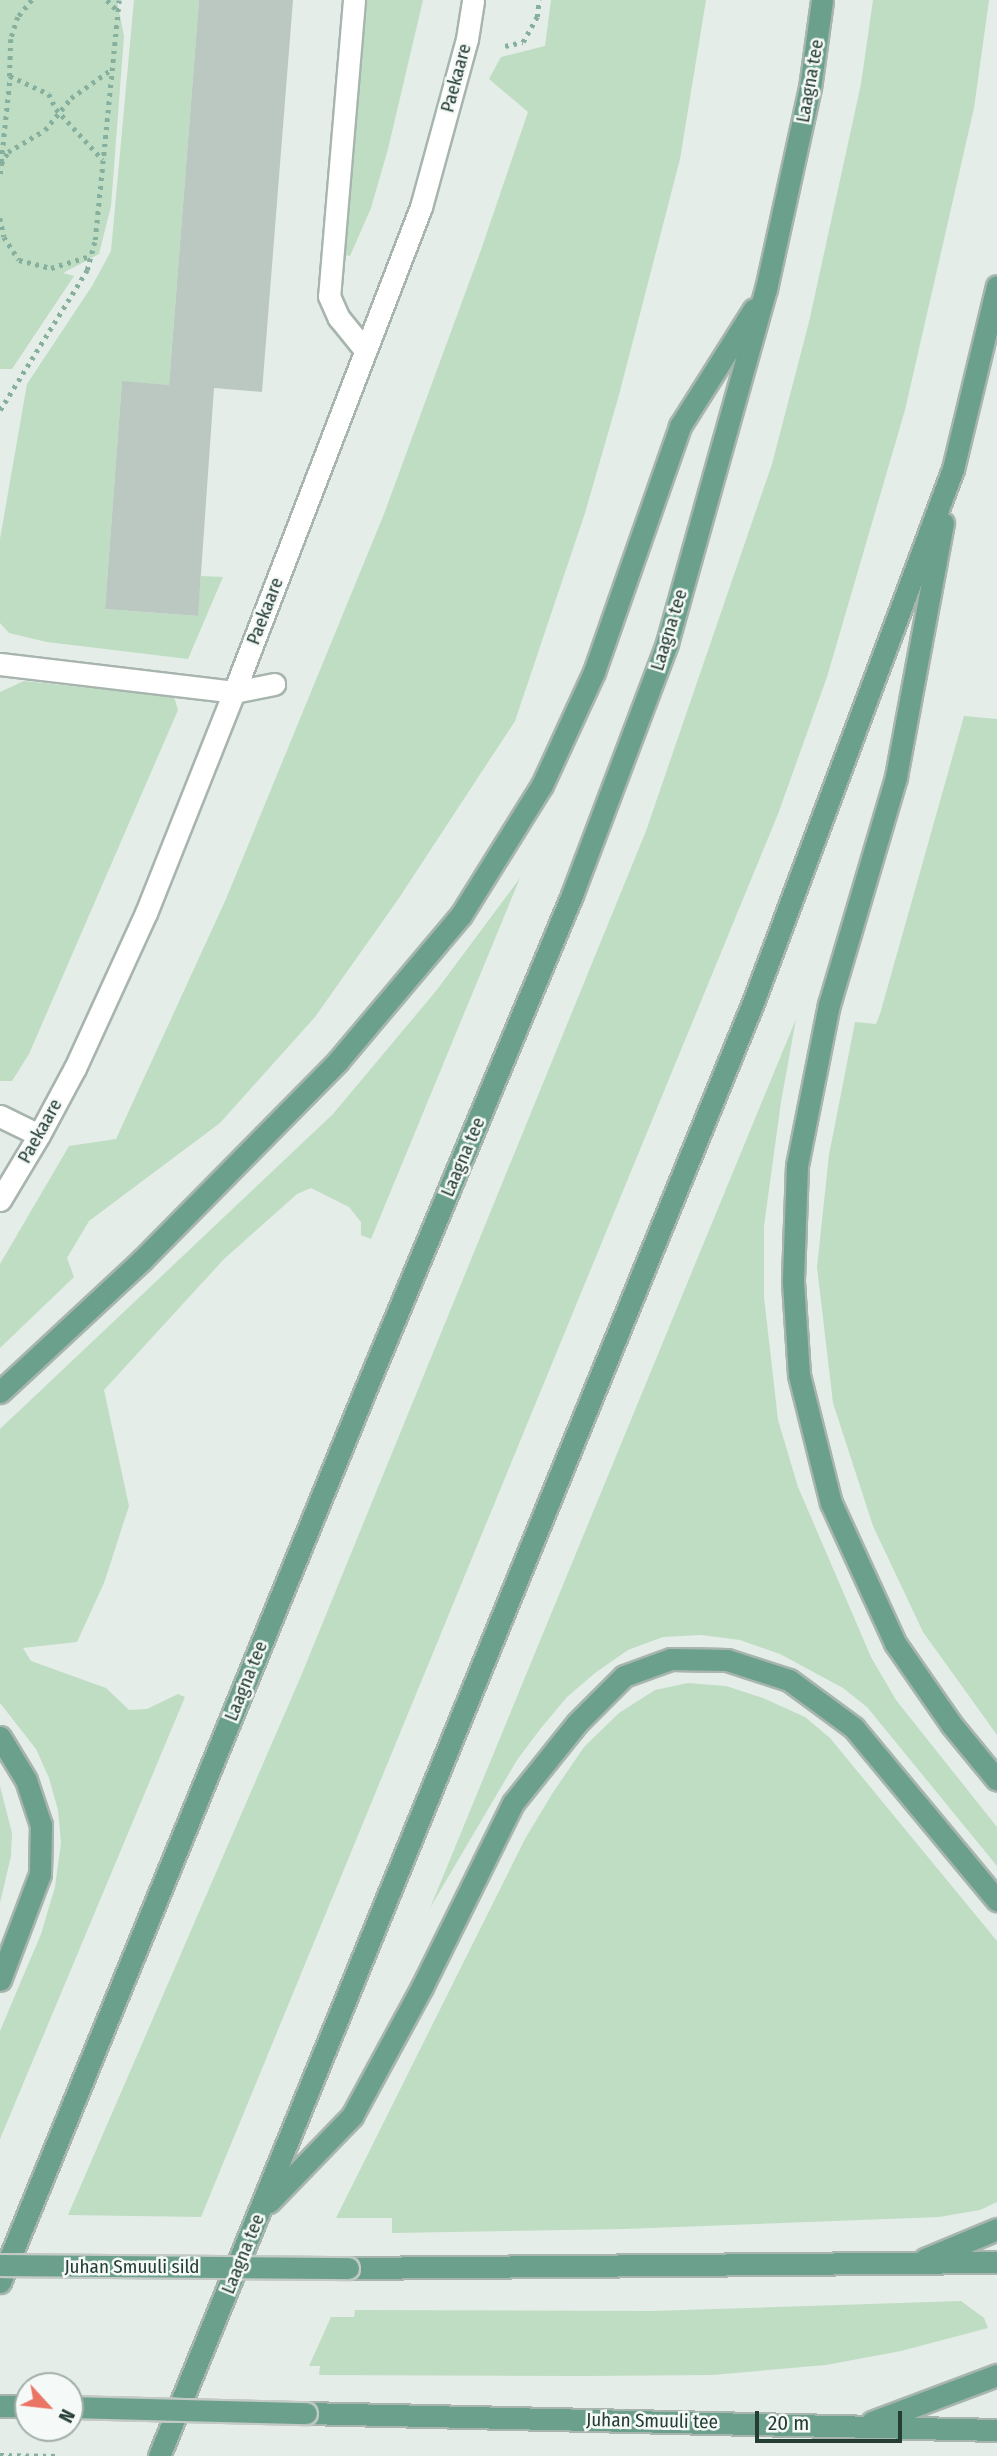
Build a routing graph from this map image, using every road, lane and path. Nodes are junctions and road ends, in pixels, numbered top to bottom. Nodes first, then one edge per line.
1 (32, 0) edge
2 (107, 0) edge
3 (119, 0) edge
4 (354, 0) edge
5 (473, 0) edge
6 (539, 0) edge
7 (822, 0) edge
8 (118, 11) junction
9 (506, 46) dead end
10 (113, 68) junction
11 (10, 76) junction
12 (59, 114) junction
13 (103, 160) junction
14 (1, 164) edge
15 (0, 174) edge
16 (0, 218) edge
17 (90, 256) junction
18 (997, 286) edge
19 (766, 289) junction
20 (365, 350) junction
21 (0, 410) edge
22 (953, 469) junction
23 (0, 664) edge
24 (274, 684) dead end
25 (234, 692) junction
26 (0, 1116) edge
27 (39, 1136) junction
28 (0, 1200) edge
29 (0, 1392) edge
30 (0, 1738) edge
31 (997, 1780) edge
32 (997, 1900) edge
33 (0, 1980) edge
34 (261, 2211) junction
35 (997, 2229) edge
36 (997, 2262) edge
37 (913, 2263) junction
38 (0, 2265) edge
39 (0, 2282) edge
40 (997, 2375) edge
41 (84, 2407) edge
42 (860, 2426) junction
43 (997, 2430) edge
44 (0, 2455) edge
45 (60, 2456) edge
46 (159, 2456) edge

1 - 11 path
2 - 8 path
3 - 8 path
4 - 20 street
5 - 20 street, Paekaare
6 - 9 path
7 - 19 main road, Laagna tee
8 - 10 path
10 - 12 path
10 - 13 path
11 - 12 path
11 - 14 path
12 - 13 path
12 - 14 path
13 - 17 path
14 - 15 path
16 - 17 path
17 - 21 path
18 - 22 main road, Laagna tee
19 - 29 main road
19 - 39 main road, Laagna tee
20 - 25 street, Paekaare
22 - 31 main road
22 - 34 main road, Laagna tee
23 - 25 street
24 - 25 street
25 - 27 street, Paekaare
26 - 27 street
27 - 28 street, Paekaare
30 - 33 main road
32 - 34 main road
34 - 46 main road, Laagna tee
35 - 37 main road
36 - 37 main road
37 - 38 main road, Juhan Smuuli sild, bridge
40 - 42 main road
41 - 42 main road, Juhan Smuuli tee, bridge
42 - 43 main road, Juhan Smuuli tee
44 - 45 path

